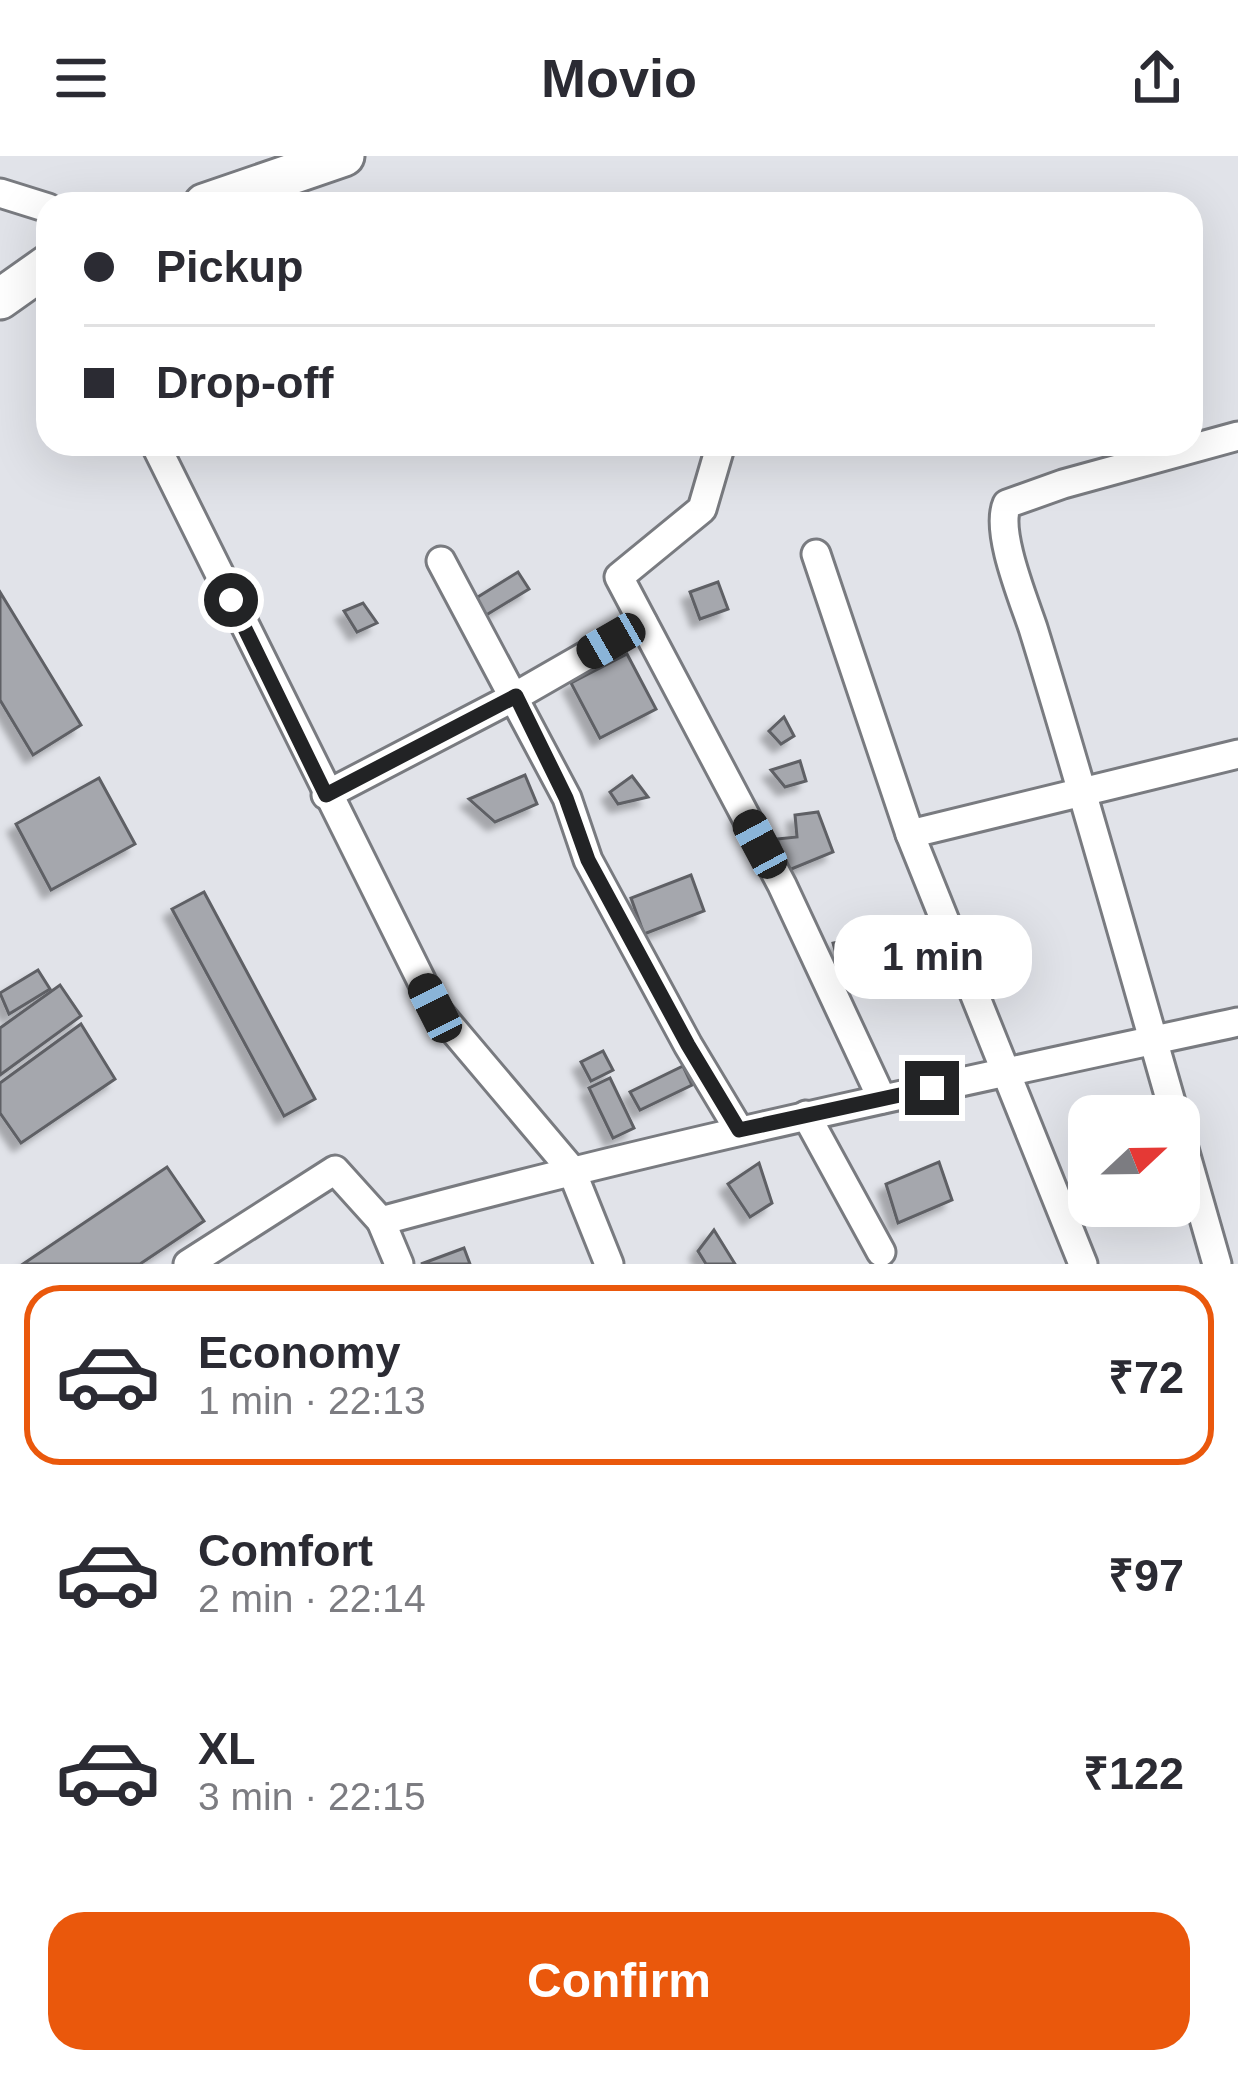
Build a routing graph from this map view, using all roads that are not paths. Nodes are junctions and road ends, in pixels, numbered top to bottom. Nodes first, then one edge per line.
1 (344, 156) edge
2 (239, 192) edge
3 (0, 193) edge
4 (36, 204) edge
5 (36, 274) edge
6 (0, 299) edge
7 (1238, 436) edge
8 (1203, 446) edge
9 (161, 456) edge
10 (717, 456) edge
11 (1165, 456) edge
12 (815, 554) dead end
13 (441, 561) dead end
14 (643, 622) junction
15 (516, 696) junction
16 (1238, 754) edge
17 (1083, 792) junction
18 (326, 795) junction
19 (910, 834) junction
20 (1238, 1022) edge
21 (1153, 1040) junction
22 (1006, 1072) junction
23 (1169, 1095) edge
24 (882, 1099) junction
25 (806, 1115) junction
26 (739, 1130) junction
27 (571, 1169) junction
28 (1200, 1204) edge
29 (381, 1221) junction
30 (876, 1260) edge
31 (188, 1264) edge
32 (399, 1264) edge
33 (609, 1264) edge
34 (1084, 1264) edge
35 (1217, 1264) edge

1 - 2 main road
3 - 4 street
5 - 6 main road
7 - 8 street
9 - 18 street
10 - 14 street
11 - 17 street
12 - 19 street
13 - 15 street
14 - 15 street
14 - 24 street
15 - 18 street
15 - 26 street
16 - 17 street
17 - 19 street
17 - 21 street
18 - 27 street
19 - 22 street
20 - 21 street
21 - 22 street
21 - 23 street
22 - 24 street
22 - 34 street
24 - 25 street
25 - 26 street
25 - 30 street
26 - 27 street
27 - 29 street
27 - 33 street
28 - 35 street
29 - 31 street
29 - 32 street

